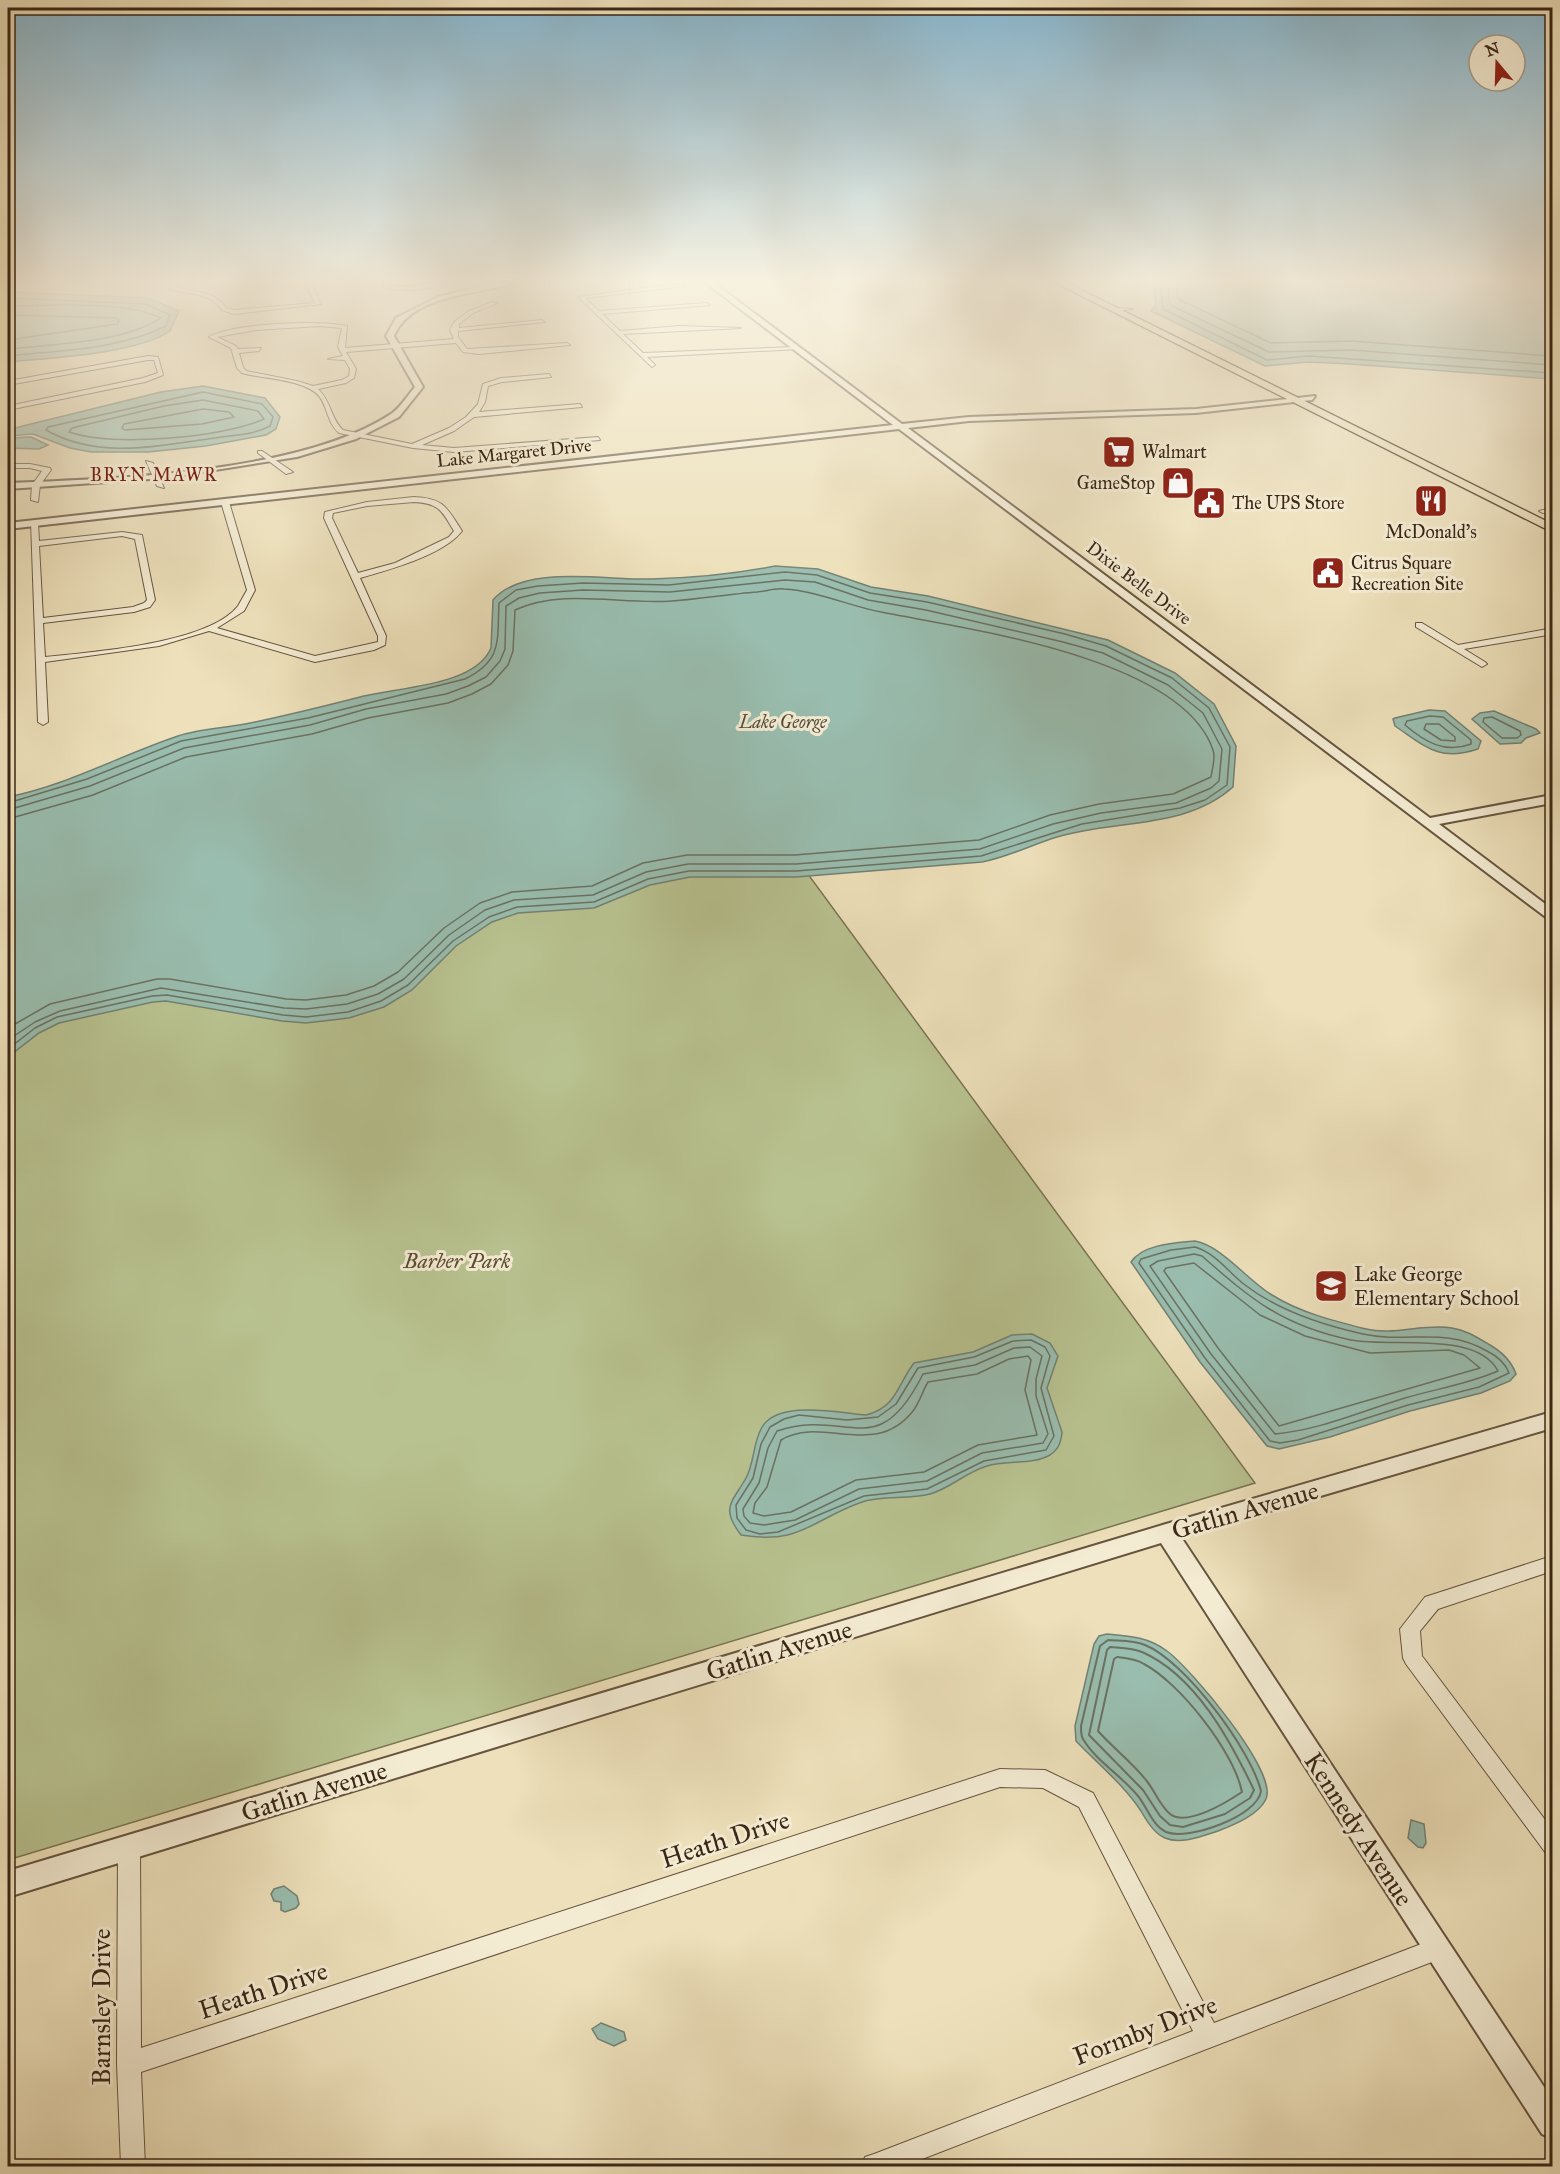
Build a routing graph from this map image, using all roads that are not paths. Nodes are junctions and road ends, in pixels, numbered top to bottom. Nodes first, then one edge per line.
1 (138, 381) edge
2 (285, 381) edge
3 (343, 381) edge
4 (416, 381) edge
5 (496, 381) edge
6 (839, 381) edge
7 (1258, 381) edge
8 (1279, 381) edge
9 (314, 388) junction
10 (1312, 398) junction
11 (1295, 400) junction
12 (580, 406) dead end
13 (8, 408) edge
14 (472, 415) junction
15 (900, 427) junction
16 (359, 435) junction
17 (598, 439) dead end
18 (417, 447) junction
19 (260, 452) dead end
20 (408, 456) dead end
21 (274, 459) junction
22 (150, 463) dead end
23 (8, 466) edge
24 (289, 472) dead end
25 (156, 475) junction
26 (1461, 483) junction
27 (36, 485) junction
28 (8, 486) edge
29 (161, 486) dead end
30 (35, 500) dead end
31 (225, 502) junction
32 (1528, 504) junction
33 (1549, 512) edge
34 (34, 523) junction
35 (8, 526) edge
36 (1552, 528) edge
37 (34, 544) junction
38 (354, 577) junction
39 (38, 621) junction
40 (1419, 625) dead end
41 (212, 628) junction
42 (1548, 632) dead end
43 (1456, 648) junction
44 (40, 660) junction
45 (1482, 664) dead end
46 (43, 722) dead end
47 (1552, 799) edge
48 (1428, 822) junction
49 (1552, 915) edge
50 (1552, 1420) edge
51 (1166, 1533) junction
52 (1552, 1564) edge
53 (1552, 1845) edge
54 (129, 1847) junction
55 (8, 1884) edge
56 (1437, 1949) junction
57 (1208, 2036) junction
58 (129, 2064) junction
59 (1552, 2124) edge
60 (133, 2166) edge
61 (874, 2166) edge

1 - 13 street
2 - 9 street
3 - 9 street
4 - 16 street
5 - 14 street
6 - 15 street, Dixie Belle Drive
7 - 11 main road
8 - 10 main road
9 - 16 street
10 - 11 street, Lake Margaret Drive
10 - 32 main road
11 - 15 street, Lake Margaret Drive
11 - 26 main road
12 - 14 street
14 - 18 street
15 - 31 street, Lake Margaret Drive
15 - 48 street, Dixie Belle Drive
16 - 18 street
16 - 21 street
17 - 18 street
18 - 20 street
19 - 21 street
21 - 24 street
21 - 25 street
22 - 25 street
23 - 27 street
25 - 27 street
25 - 29 street
26 - 32 main road
26 - 36 main road
27 - 28 street
27 - 30 street
31 - 34 street, Lake Margaret Drive
31 - 41 street
32 - 33 main road
34 - 35 street, Lake Margaret Drive
34 - 37 street
37 - 39 street
37 - 39 street
38 - 38 street
38 - 41 street
39 - 44 street
40 - 43 street
41 - 44 street
42 - 43 street
43 - 45 street
44 - 46 street
47 - 48 street
48 - 49 street, Dixie Belle Drive
50 - 51 street, Gatlin Avenue
51 - 54 street, Gatlin Avenue
51 - 56 street, Kennedy Avenue
52 - 53 street
54 - 55 street, Gatlin Avenue
54 - 58 street, Barnsley Drive
56 - 57 street, Formby Drive
56 - 59 street, Kennedy Avenue
57 - 58 street, Heath Drive
57 - 61 street, Formby Drive
58 - 60 street, Barnsley Drive

